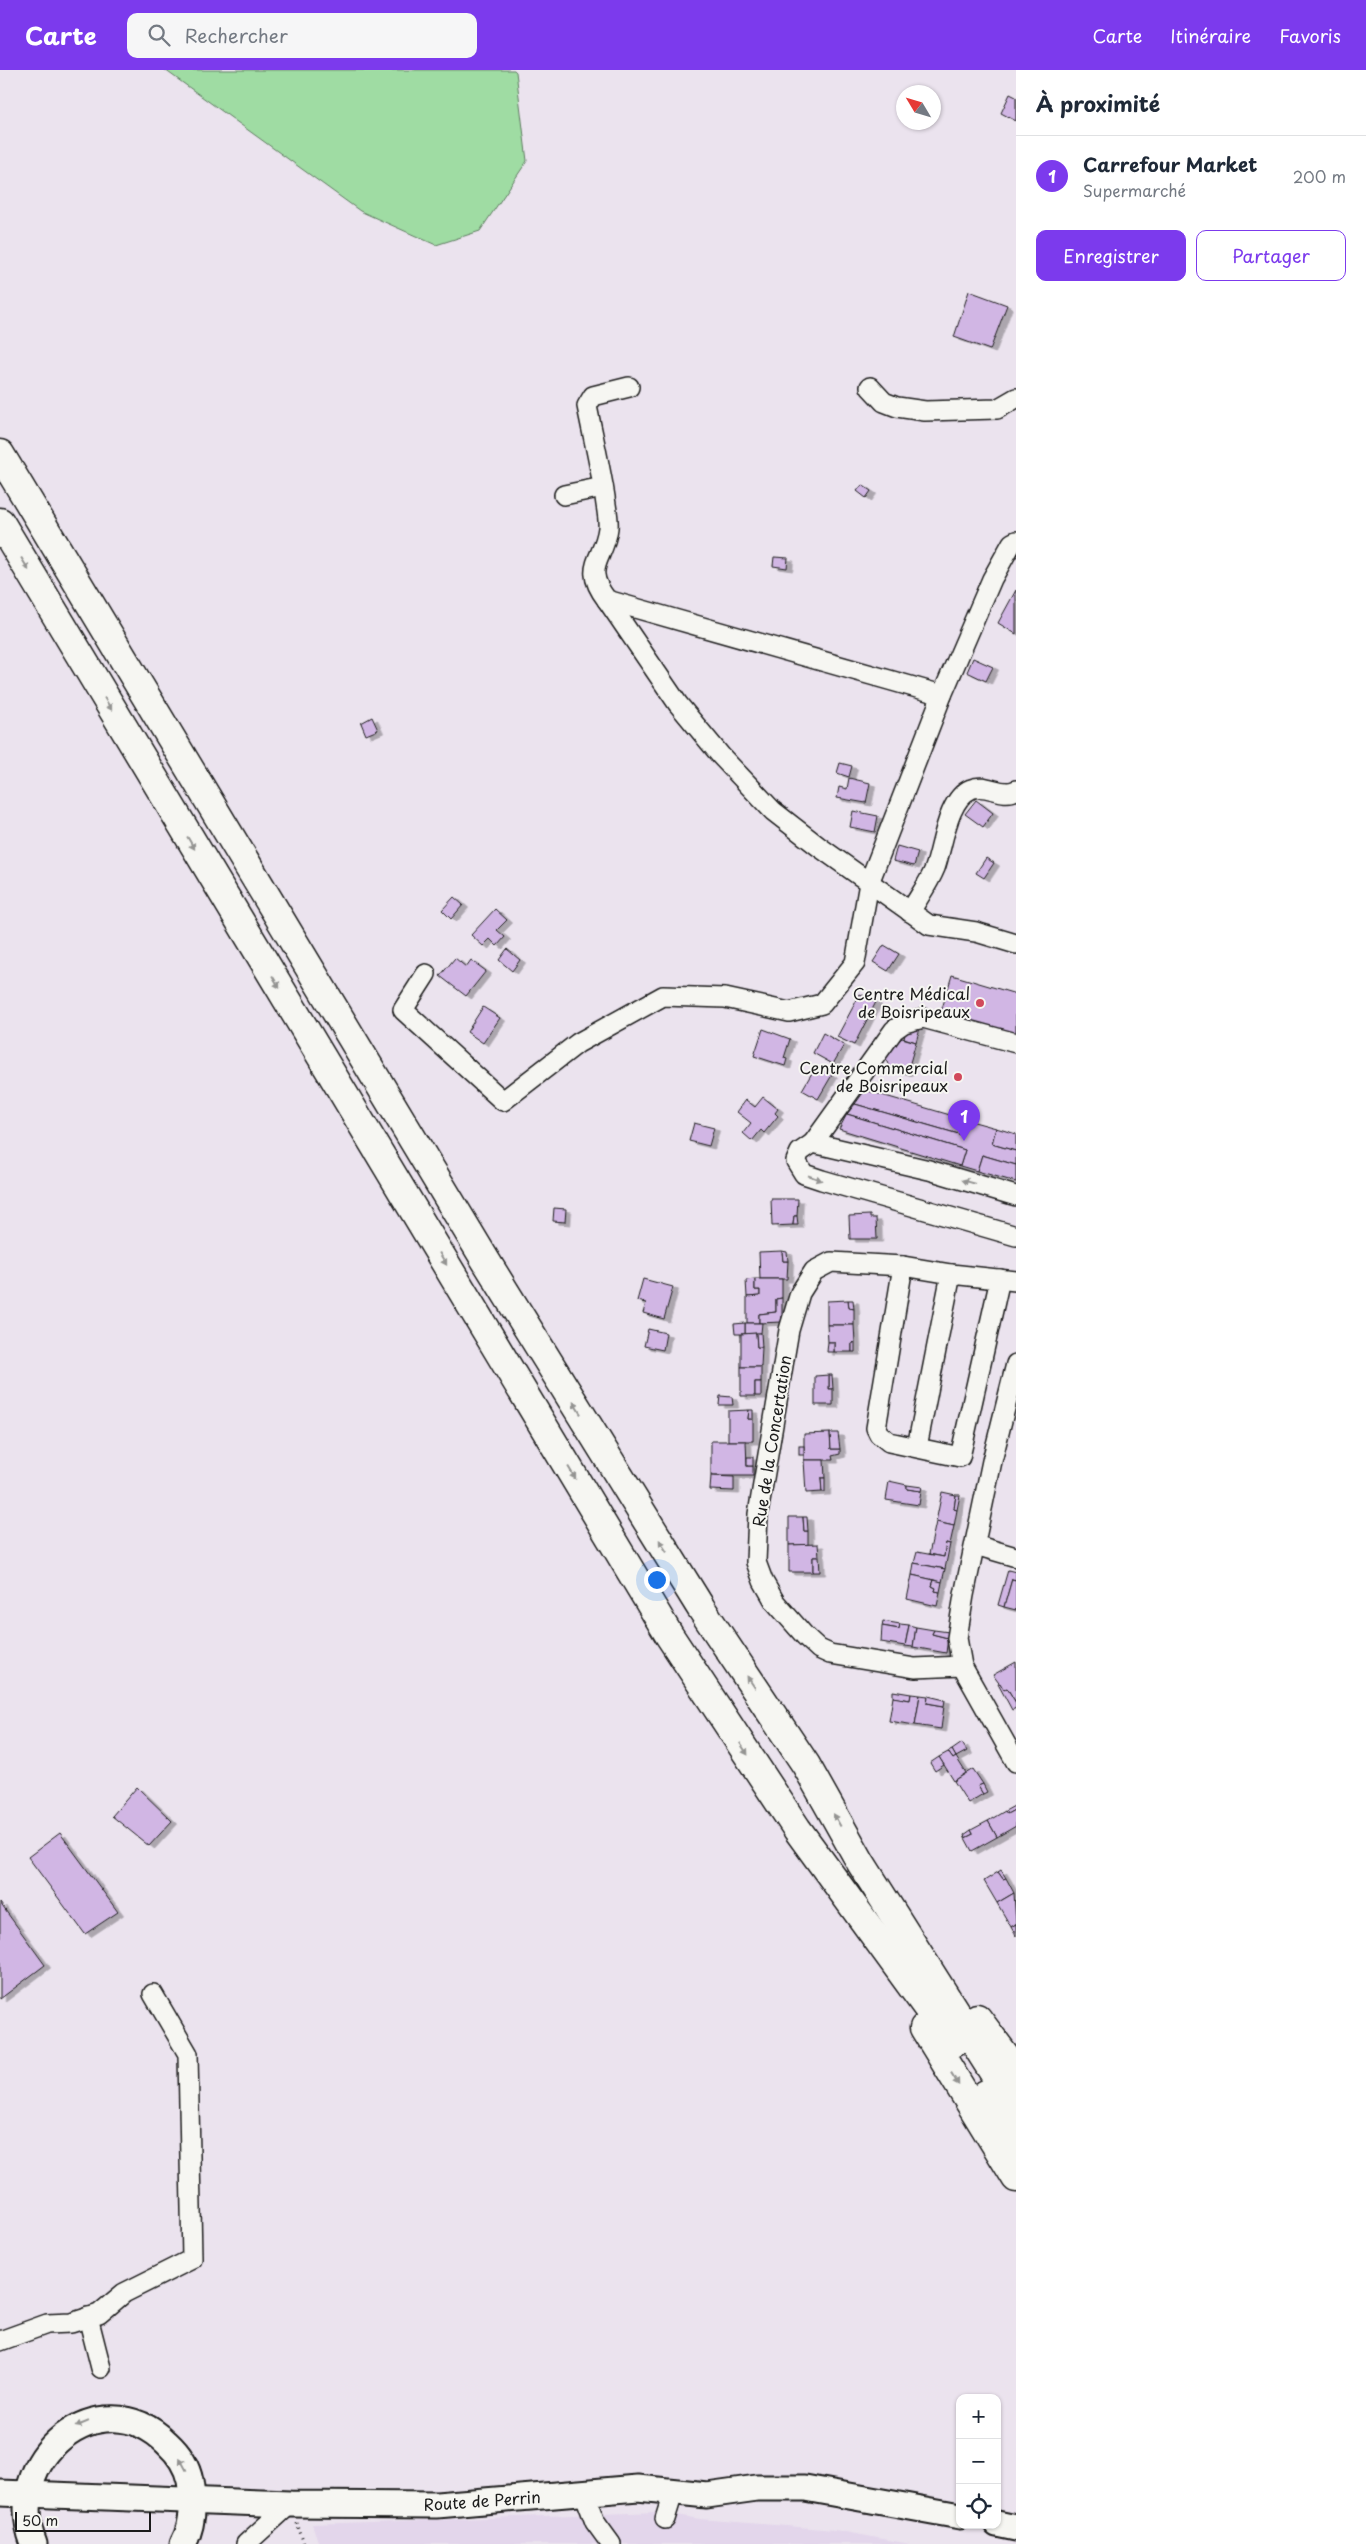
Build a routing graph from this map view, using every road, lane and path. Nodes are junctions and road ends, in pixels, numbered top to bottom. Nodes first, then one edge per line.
1 (629, 386) dead end
2 (870, 387) dead end
3 (1016, 398) edge
4 (0, 454) edge
5 (603, 487) junction
6 (564, 495) dead end
7 (0, 522) edge
8 (1016, 541) edge
9 (606, 600) junction
10 (942, 695) junction
11 (1016, 790) edge
12 (869, 883) junction
13 (910, 912) junction
14 (1016, 944) edge
15 (426, 974) dead end
16 (1016, 1043) edge
17 (813, 1143) junction
18 (1016, 1196) edge
19 (1016, 1236) edge
20 (897, 1265) junction
21 (951, 1274) junction
22 (1008, 1280) edge
23 (1016, 1364) edge
24 (917, 1447) junction
25 (960, 1457) junction
26 (992, 1465) junction
27 (975, 1545) junction
28 (1016, 1557) edge
29 (962, 1666) junction
30 (1016, 1762) edge
31 (861, 1862) junction
32 (840, 1887) junction
33 (153, 1994) dead end
34 (1016, 2070) edge
35 (1016, 2108) edge
36 (1016, 2140) edge
37 (1016, 2178) edge
38 (88, 2317) junction
39 (0, 2341) edge
40 (101, 2368) dead end
41 (674, 2490) junction
42 (584, 2493) junction
43 (12, 2494) edge
44 (193, 2499) junction
45 (290, 2504) junction
46 (956, 2515) edge
47 (665, 2518) dead end
48 (1001, 2525) edge
49 (1016, 2528) edge
50 (34, 2544) edge
51 (183, 2544) edge
52 (246, 2544) edge
53 (610, 2544) edge

1 - 5 street
2 - 3 street
31 -> 4 highway
5 - 6 street
5 - 9 street
7 -> 32 highway
8 - 10 street
9 - 10 street
9 - 12 street
10 - 12 street
11 - 13 street
12 - 13 street
12 - 15 street
13 - 14 street
16 - 17 street
18 -> 17 street
17 -> 19 street
20 - 21 street, Rue de la Concertation
20 - 24 street
20 - 29 street, Rue de la Concertation
21 - 22 street, Rue de la Concertation
21 - 24 street
22 - 25 street
23 - 26 street
24 - 25 street
25 - 26 street
26 - 27 street
27 - 28 street
27 - 29 street
29 - 30 street
31 - 34 highway
31 - 35 highway
32 - 36 highway
32 -> 37 highway
33 - 38 street
38 - 39 street
38 - 40 street
41 - 42 main road, Route de Perrin
41 - 46 main road, Route de Perrin
41 - 47 street
42 - 45 main road, Route de Perrin
42 - 53 street
43 - 44 main road, Route de Perrin
44 -> 43 main road
43 - 50 main road
44 - 45 main road, Route de Perrin
44 - 51 main road
45 - 52 street
48 - 49 main road

